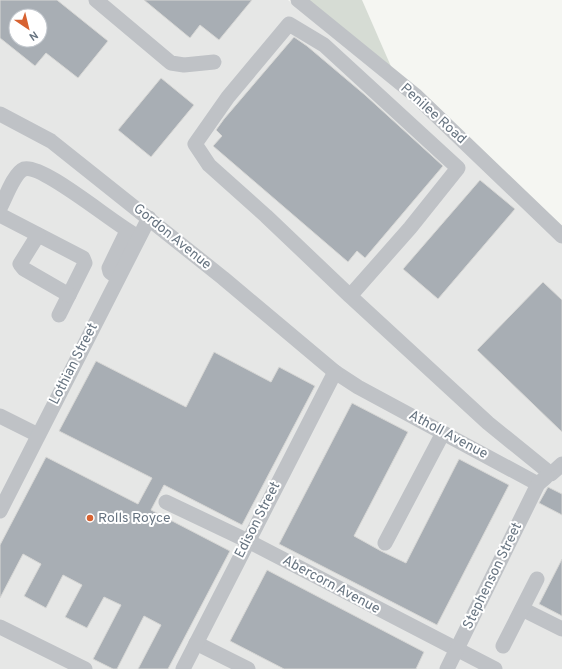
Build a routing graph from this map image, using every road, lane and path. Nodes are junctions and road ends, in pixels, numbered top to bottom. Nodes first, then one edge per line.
1 (96, 0) edge
2 (298, 0) edge
3 (214, 62) dead end
4 (0, 114) edge
5 (0, 208) edge
6 (0, 215) edge
7 (149, 218) junction
8 (133, 234) junction
9 (38, 235) junction
10 (562, 236) edge
11 (69, 295) junction
12 (350, 296) junction
13 (59, 315) dead end
14 (335, 372) junction
15 (0, 416) edge
16 (443, 433) junction
17 (38, 436) junction
18 (558, 472) edge
19 (538, 484) junction
20 (166, 502) dead end
21 (0, 511) edge
22 (248, 541) junction
23 (385, 543) dead end
24 (537, 579) dead end
25 (522, 609) junction
26 (0, 627) edge
27 (562, 629) edge
28 (196, 643) junction
29 (502, 646) dead end
30 (456, 650) junction
31 (85, 669) edge
32 (183, 669) edge
33 (248, 669) edge
34 (447, 669) edge
35 (495, 669) edge

1 - 3 street
2 - 10 street, Penilee Road
4 - 7 street, Gordon Avenue
5 - 8 street
6 - 9 street
7 - 8 street, Lothian Street
7 - 14 street, Gordon Avenue
8 - 17 street, Lothian Street
9 - 11 street
9 - 11 street
11 - 13 street
12 - 12 street
12 - 18 street
14 - 16 street, Atholl Avenue
14 - 22 street, Edison Street
15 - 17 street
16 - 19 street, Atholl Avenue
16 - 23 street
17 - 21 street, Lothian Street
18 - 19 street
19 - 30 street, Stephenson Street
20 - 22 street, Abercorn Avenue
22 - 28 street, Edison Street
22 - 30 street, Abercorn Avenue
24 - 25 street
25 - 27 street
25 - 29 street
26 - 31 street
28 - 32 street, Edison Street
28 - 33 street
30 - 34 street, Stephenson Street
30 - 35 street, Abercorn Avenue

